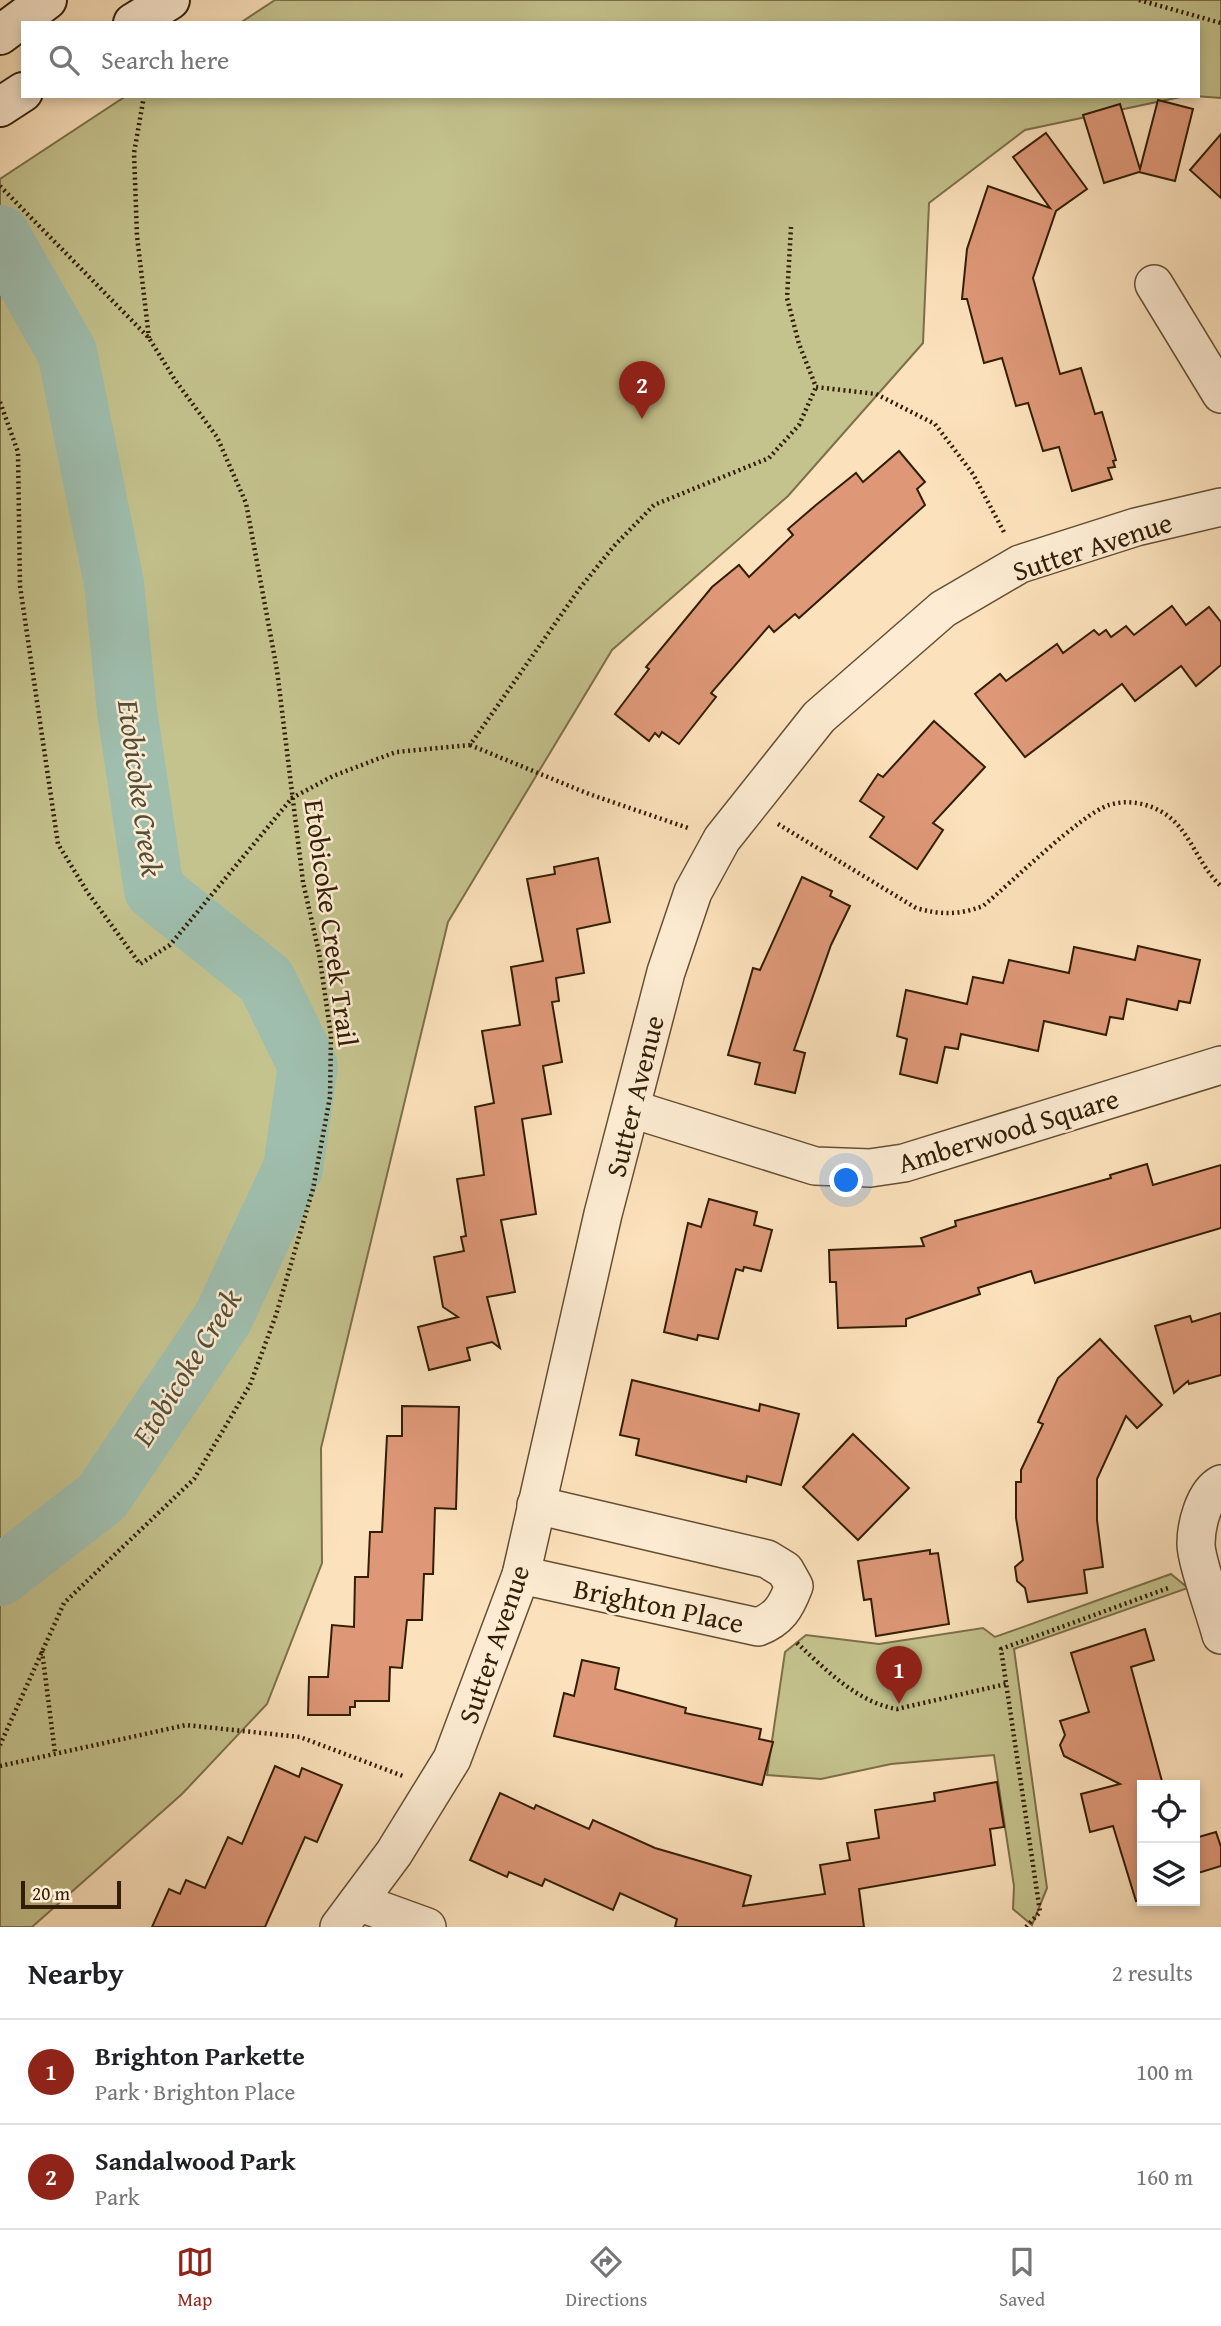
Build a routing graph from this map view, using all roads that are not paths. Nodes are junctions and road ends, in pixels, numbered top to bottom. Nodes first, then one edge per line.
1 (47, 0) edge
2 (170, 0) edge
3 (136, 21) edge
4 (0, 35) edge
5 (21, 93) edge
6 (0, 107) edge
7 (1154, 284) dead end
8 (1221, 394) edge
9 (1221, 507) edge
10 (1221, 1065) edge
11 (632, 1109) junction
12 (1221, 1484) edge
13 (536, 1505) junction
14 (521, 1575) junction
15 (1221, 1635) edge
16 (348, 1914) edge
17 (427, 1927) edge

1 - 4 main road
2 - 3 main road
5 - 6 main road
7 - 8 street
9 - 11 street, Sutter Avenue
10 - 11 street, Amberwood Square
11 - 13 street, Sutter Avenue
12 - 15 street
13 - 14 street, Sutter Avenue
13 - 14 street, Brighton Place
14 - 16 street, Sutter Avenue
16 - 17 street

